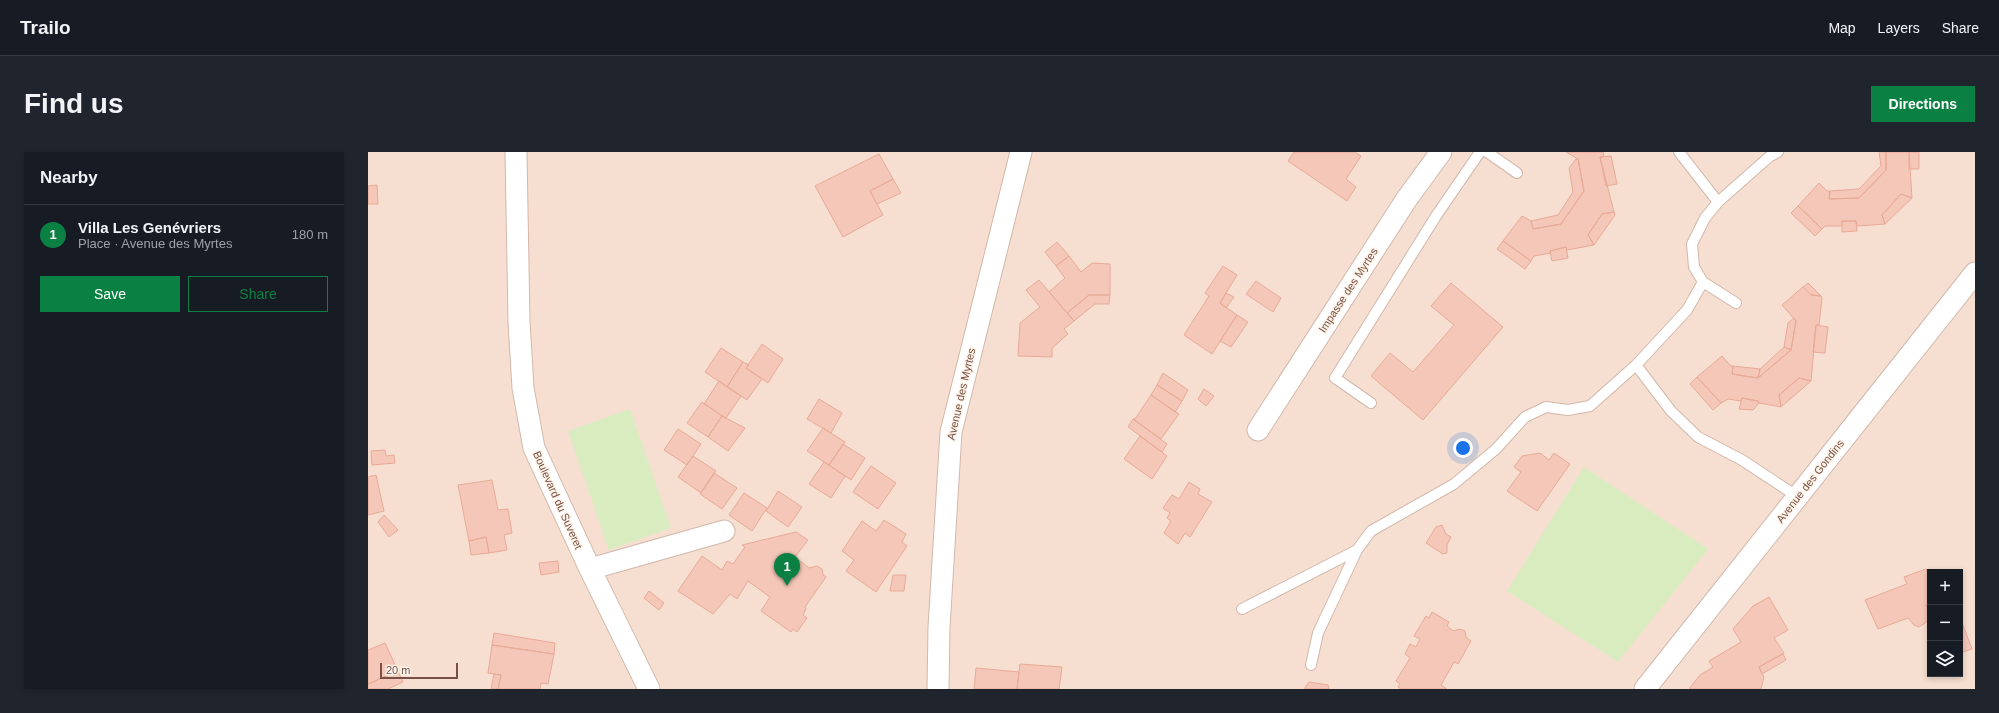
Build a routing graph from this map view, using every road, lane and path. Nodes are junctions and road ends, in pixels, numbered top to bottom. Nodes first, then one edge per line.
1 (516, 152) edge
2 (1021, 152) edge
3 (1441, 152) edge
4 (1480, 152) edge
5 (1487, 152) edge
6 (1679, 152) edge
7 (1778, 152) edge
8 (1517, 173) dead end
9 (1718, 202) junction
10 (1975, 273) edge
11 (1703, 282) junction
12 (1736, 303) dead end
13 (1636, 365) junction
14 (1371, 403) dead end
15 (1258, 430) dead end
16 (1798, 497) junction
17 (724, 530) dead end
18 (1357, 550) junction
19 (590, 569) junction
20 (1242, 609) dead end
21 (1311, 665) dead end
22 (649, 689) edge
23 (938, 689) edge
24 (1645, 689) edge

1 - 19 street, Boulevard du Suveret
2 - 23 street, Avenue des Myrtes
3 - 15 street, Impasse des Myrtes
4 - 14 lane
5 - 8 lane
6 - 9 lane
7 - 9 lane
9 - 11 lane
10 - 16 street, Avenue des Gondins
11 - 12 lane
11 - 13 lane
13 - 16 lane
13 - 18 lane
16 - 24 street, Avenue des Gondins
17 - 19 street
18 - 20 lane
18 - 21 lane
19 - 22 street, Boulevard du Suveret

